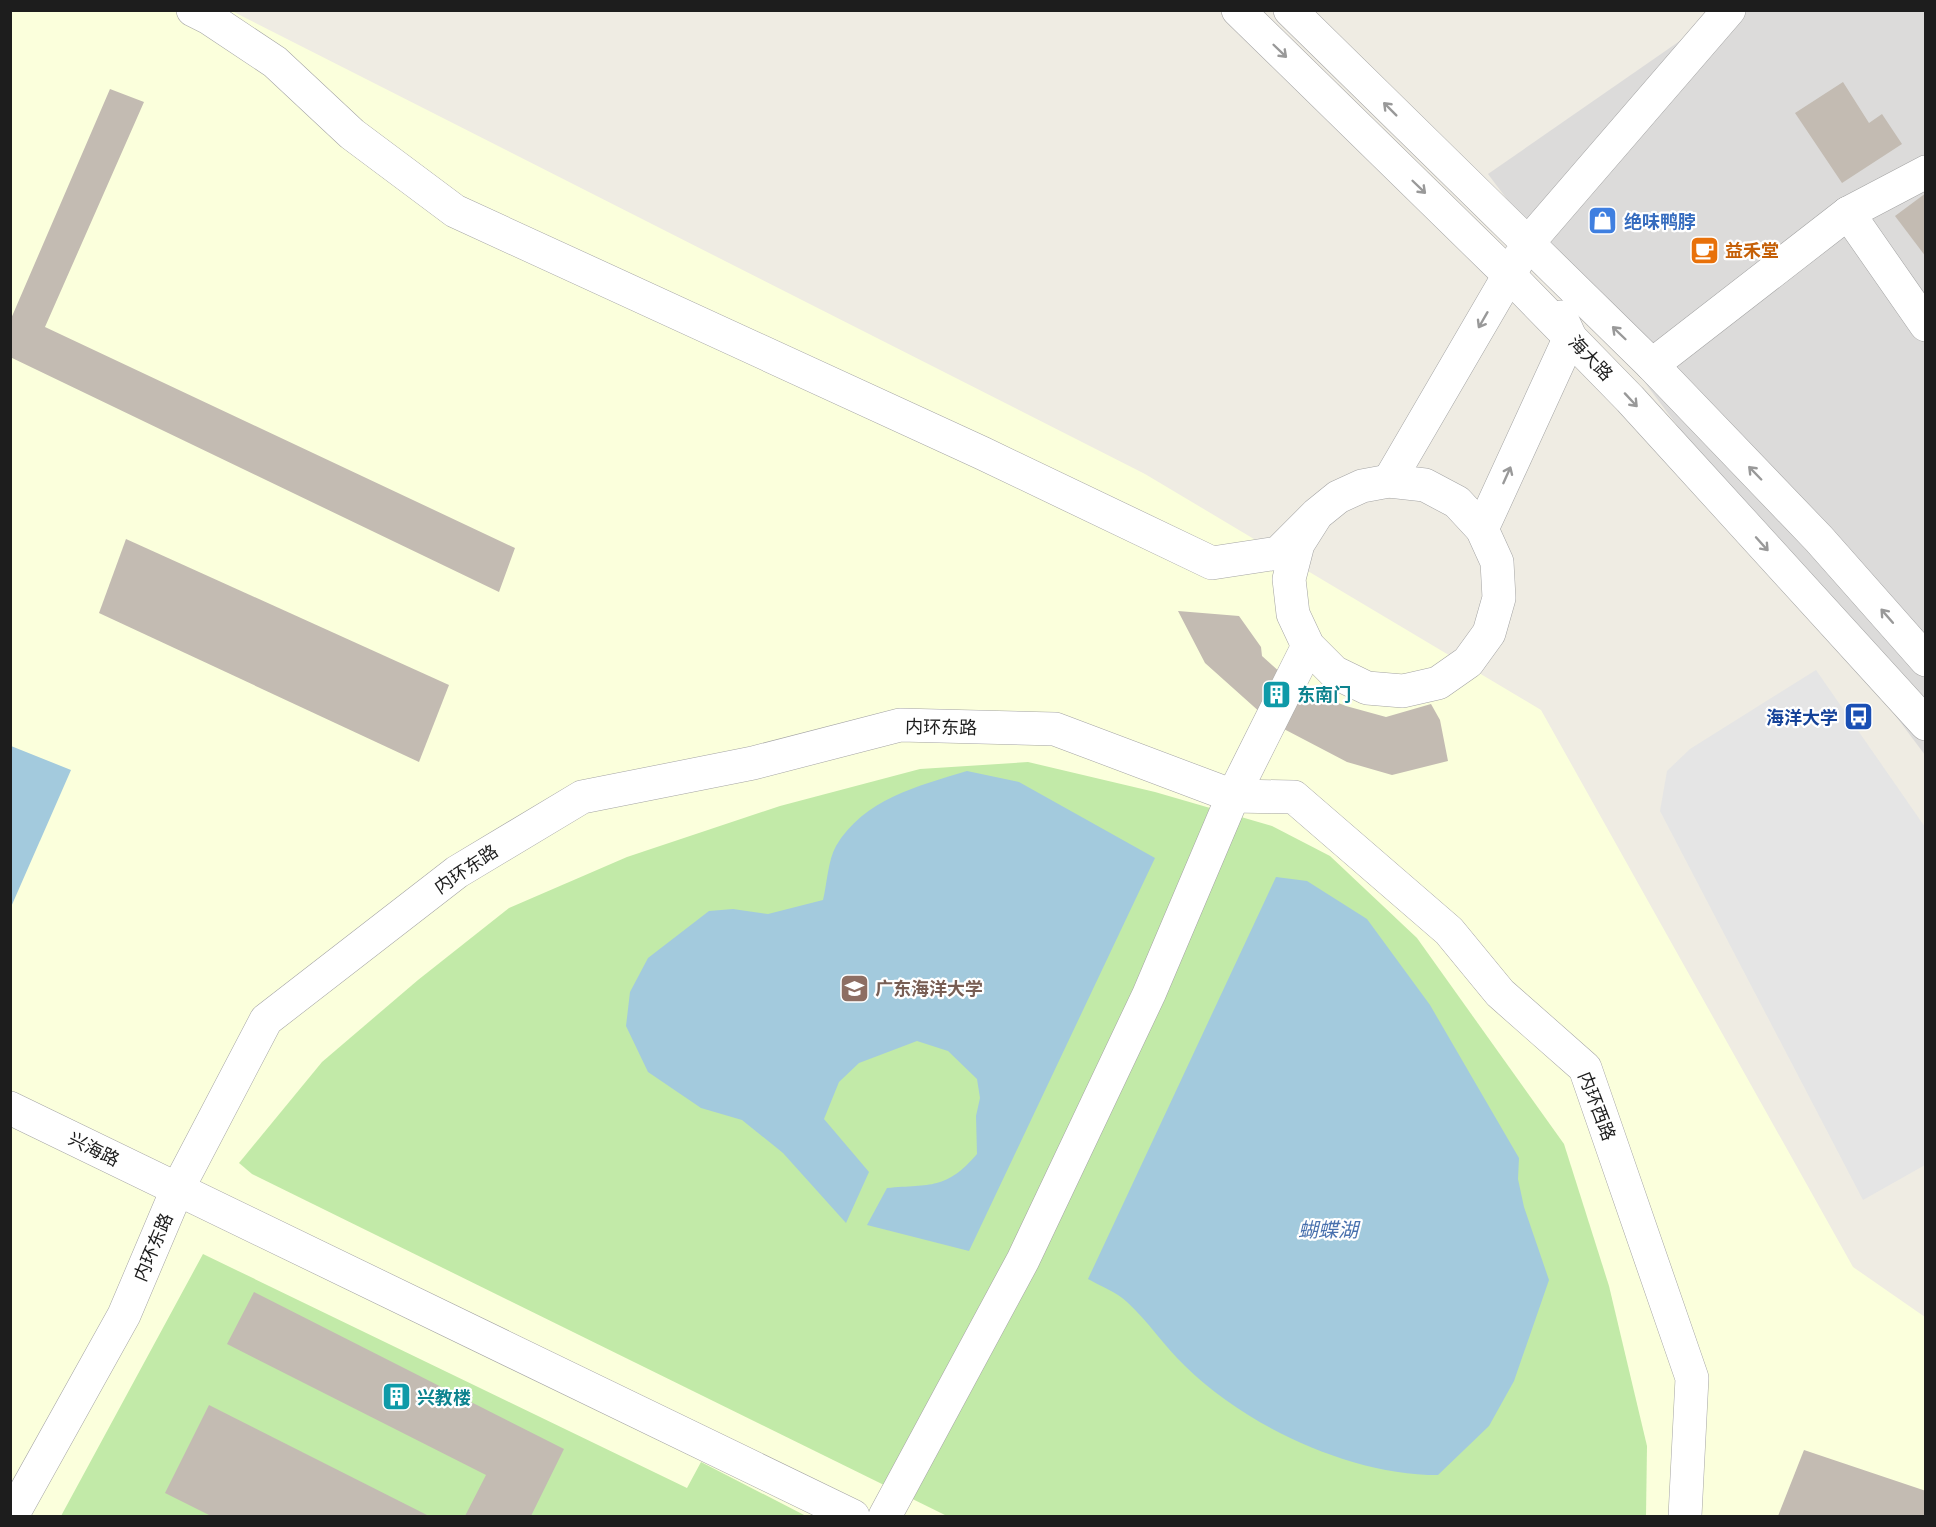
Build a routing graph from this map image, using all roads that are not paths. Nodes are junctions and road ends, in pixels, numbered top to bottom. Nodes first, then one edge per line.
1 (193, 10) edge
2 (1238, 10) edge
3 (1290, 10) edge
4 (1729, 10) edge
5 (1926, 172) edge
6 (1848, 213) junction
7 (1527, 244) junction
8 (1509, 275) junction
9 (1926, 325) edge
10 (1570, 336) junction
11 (1652, 365) junction
12 (1389, 481) junction
13 (1317, 514) junction
14 (1482, 529) junction
15 (1308, 646) junction
16 (1926, 660) edge
17 (1926, 724) edge
18 (1233, 796) junction
19 (10, 1108) edge
20 (177, 1190) junction
21 (20, 1514) edge
22 (853, 1516) edge
23 (885, 1516) edge
24 (1685, 1516) edge

1 - 13 street
2 -> 8 street, 海大路
7 -> 3 street, 海大路
4 - 7 street
5 - 6 street
6 - 9 street
6 - 11 street
7 - 8 street
7 - 10 street
11 -> 7 street, 海大路
8 - 10 street, 海大路
8 -> 12 street
14 -> 10 street
10 -> 17 street, 海大路
16 -> 11 street, 海大路
12 - 13 street
12 - 14 street
13 - 15 street
14 - 15 street
15 - 18 street
18 - 20 street, 内环东路
18 - 23 street
18 - 24 street, 内环西路
19 - 20 street, 兴海路
20 - 21 street, 内环东路
20 - 22 street, 兴海路

